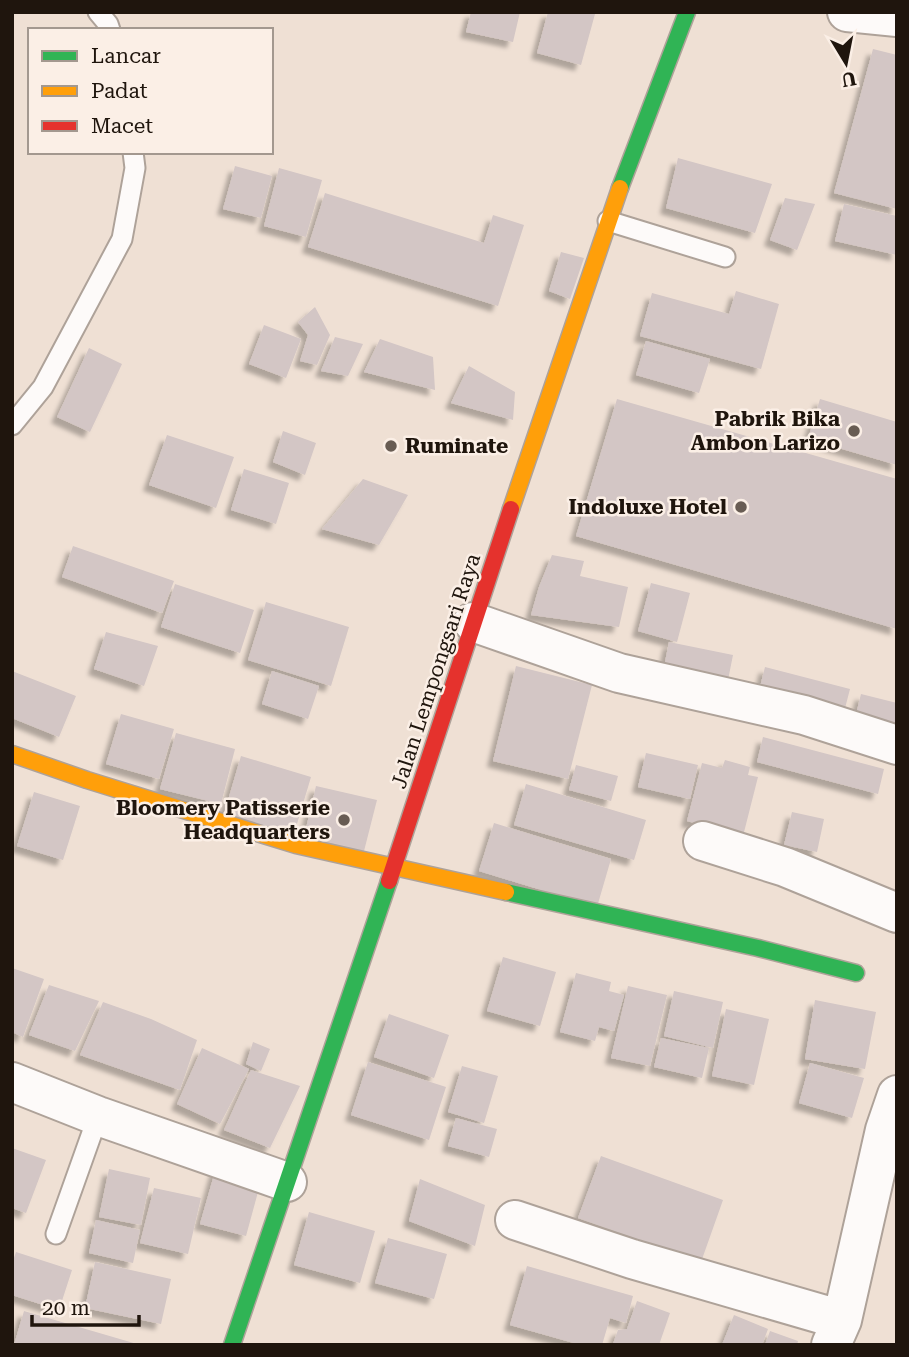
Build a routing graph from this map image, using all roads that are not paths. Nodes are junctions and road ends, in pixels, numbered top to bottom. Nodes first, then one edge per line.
1 (98, 12) edge
2 (687, 12) edge
3 (847, 12) edge
4 (897, 17) edge
5 (109, 28) edge
6 (133, 154) edge
7 (608, 221) junction
8 (725, 257) dead end
9 (12, 425) edge
10 (473, 622) junction
11 (897, 745) edge
12 (12, 754) edge
13 (703, 841) dead end
14 (394, 866) junction
15 (897, 913) edge
16 (856, 973) dead end
17 (12, 1082) edge
18 (897, 1095) edge
19 (98, 1115) junction
20 (287, 1182) junction
21 (515, 1220) dead end
22 (56, 1234) dead end
23 (837, 1332) edge
24 (232, 1345) edge

1 - 5 lane
2 - 7 main road, Jalan Lempongsari Raya
3 - 4 street
6 - 9 lane
7 - 8 lane
7 - 10 main road, Jalan Lempongsari Raya
10 - 11 street
10 - 14 main road, Jalan Lempongsari Raya
12 - 14 main road
13 - 15 street
14 - 16 main road
14 - 20 main road, Jalan Lempongsari Raya
17 - 19 street
18 - 23 street
19 - 20 street
19 - 22 lane
20 - 24 main road, Jalan Lempongsari Raya
21 - 23 street

